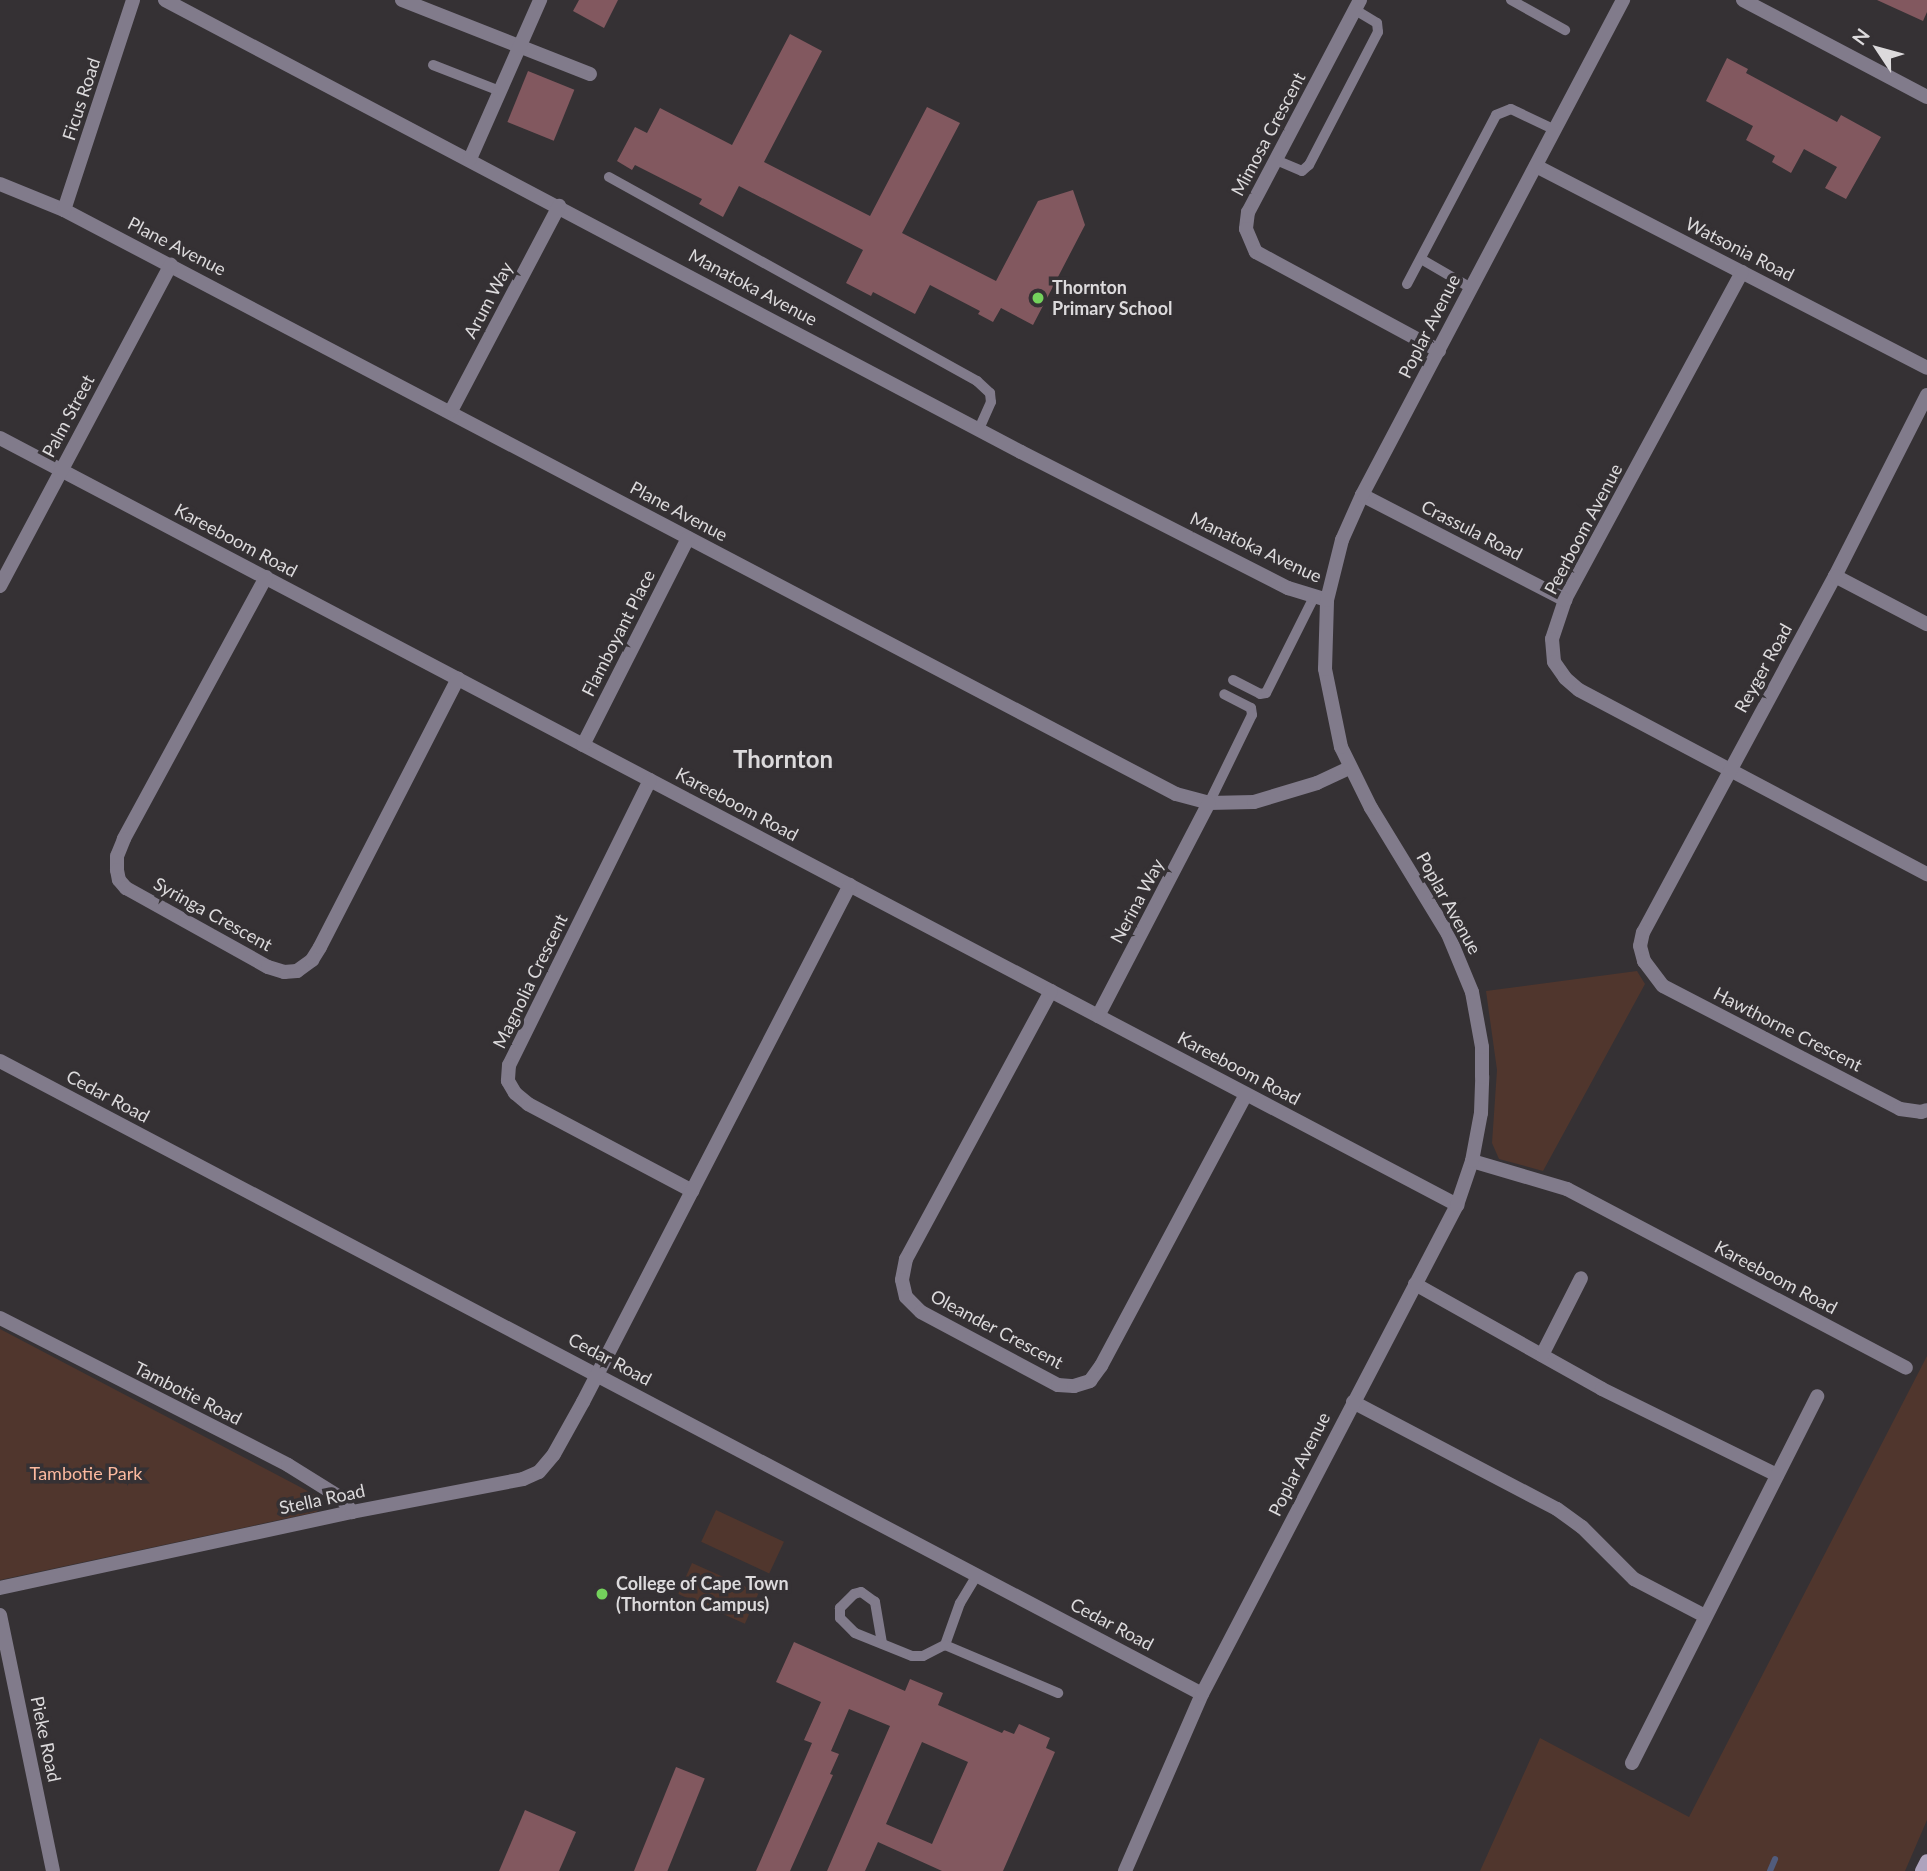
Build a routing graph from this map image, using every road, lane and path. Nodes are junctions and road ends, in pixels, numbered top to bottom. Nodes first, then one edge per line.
1 (133, 0) edge
2 (165, 0) edge
3 (402, 0) edge
4 (540, 0) edge
5 (1511, 0) edge
6 (1623, 0) edge
7 (1743, 0) edge
8 (1357, 5) edge
9 (1565, 30) dead end
10 (519, 48) junction
11 (433, 65) dead end
12 (590, 74) dead end
13 (500, 91) junction
14 (1927, 97) edge
15 (1555, 130) junction
16 (470, 159) junction
17 (1276, 160) junction
18 (1536, 166) junction
19 (609, 177) dead end
20 (0, 184) edge
21 (559, 206) junction
22 (65, 210) junction
23 (1420, 260) junction
24 (171, 265) junction
25 (1742, 272) junction
26 (1407, 284) dead end
27 (1471, 288) junction
28 (1439, 351) junction
29 (1927, 368) edge
30 (1927, 394) edge
31 (451, 411) junction
32 (979, 429) junction
33 (0, 438) edge
34 (61, 470) junction
35 (1362, 495) junction
36 (688, 538) junction
37 (1835, 576) junction
38 (266, 578) junction
39 (0, 586) edge
40 (1321, 599) junction
41 (1565, 600) junction
42 (1927, 624) edge
43 (458, 678) junction
44 (1233, 680) dead end
45 (1224, 694) dead end
46 (583, 745) junction
47 (1349, 768) junction
48 (1729, 770) junction
49 (650, 780) junction
50 (1209, 803) junction
51 (1927, 874) edge
52 (850, 885) junction
53 (1644, 961) joint
54 (1051, 991) junction
55 (1098, 1016) junction
56 (0, 1061) edge
57 (1246, 1094) junction
58 (1927, 1110) edge
59 (1472, 1161) junction
60 (692, 1191) junction
61 (1457, 1205) junction
62 (1581, 1278) dead end
63 (1415, 1284) junction
64 (0, 1318) edge
65 (1542, 1354) junction
66 (1906, 1368) dead end
67 (596, 1373) junction
68 (1817, 1396) dead end
69 (1353, 1402) junction
70 (1777, 1475) junction
71 (352, 1512) junction
72 (977, 1575) junction
73 (0, 1588) edge
74 (0, 1615) edge
75 (1705, 1616) junction
76 (881, 1643) junction
77 (944, 1646) junction
78 (1058, 1693) dead end
79 (1202, 1694) junction
80 (1632, 1763) dead end
81 (1927, 1861) edge
82 (53, 1871) edge
83 (1125, 1871) edge
84 (1923, 1871) edge

1 - 22 street, Ficus Road
2 - 16 street, Manatoka Avenue
3 - 10 street
4 - 10 street
5 - 9 lane
6 - 15 street, Poplar Avenue
7 - 14 street
8 - 17 street, Mimosa Crescent
8 - 17 lane
10 - 12 street
10 - 13 street
11 - 13 lane
13 - 16 street
15 - 18 street, Poplar Avenue
15 - 23 lane
16 - 21 street, Manatoka Avenue
17 - 28 street, Mimosa Crescent
18 - 25 street, Watsonia Road
18 - 27 street, Poplar Avenue
19 - 32 lane
20 - 22 street, Plane Avenue
21 - 31 street, Arum Way
21 - 32 street, Manatoka Avenue
22 - 24 street, Plane Avenue
23 - 26 lane
23 - 27 lane
24 - 31 street, Plane Avenue
24 - 34 street, Palm Street
25 - 29 street, Watsonia Road
25 - 41 street, Peerboom Avenue
27 - 28 street, Poplar Avenue
28 - 35 street, Poplar Avenue
30 - 37 street, Reyger Road
31 - 36 street, Plane Avenue
32 - 40 street, Manatoka Avenue
33 - 34 street, Kareeboom Road
34 - 38 street, Kareeboom Road
34 - 39 street, Palm Street
35 - 40 street, Poplar Avenue
35 - 41 street, Crassula Road
36 - 46 street, Flamboyant Place
36 - 50 street, Plane Avenue
37 - 42 street
37 - 48 street, Reyger Road
38 - 43 street, Kareeboom Road
38 - 43 street, Syringa Crescent
40 - 44 lane
40 - 47 street, Poplar Avenue
41 - 48 street, Peerboom Avenue
43 - 46 street, Kareeboom Road
45 - 50 lane
46 - 49 street, Kareeboom Road
47 - 50 street, Plane Avenue
47 - 59 street, Poplar Avenue
48 - 51 street
48 - 53 street, Reyger Road
49 - 52 street, Kareeboom Road
49 - 60 street, Magnolia Crescent
50 - 55 street, Nerina Way
52 - 54 street, Kareeboom Road
52 - 60 street
53 - 58 street, Hawthorne Crescent
54 - 55 street, Kareeboom Road
54 - 57 street, Oleander Crescent
55 - 57 street, Kareeboom Road
56 - 67 street, Cedar Road
57 - 61 street, Kareeboom Road
59 - 61 street, Poplar Avenue
59 - 66 street, Kareeboom Road
60 - 67 street
61 - 63 street, Poplar Avenue
62 - 65 street
63 - 65 street
63 - 69 street, Poplar Avenue
64 - 71 street, Tambotie Road
65 - 70 street
67 - 71 street, Stella Road
67 - 72 street, Cedar Road
68 - 70 street
69 - 75 street
69 - 79 street, Poplar Avenue
70 - 75 street
71 - 73 street, Stella Road
72 - 77 lane
72 - 79 street, Cedar Road
74 - 82 street, Pieke Road
75 - 80 street
76 - 76 lane
76 - 77 lane
77 - 78 lane
79 - 83 street, Poplar Avenue
81 - 84 main road

